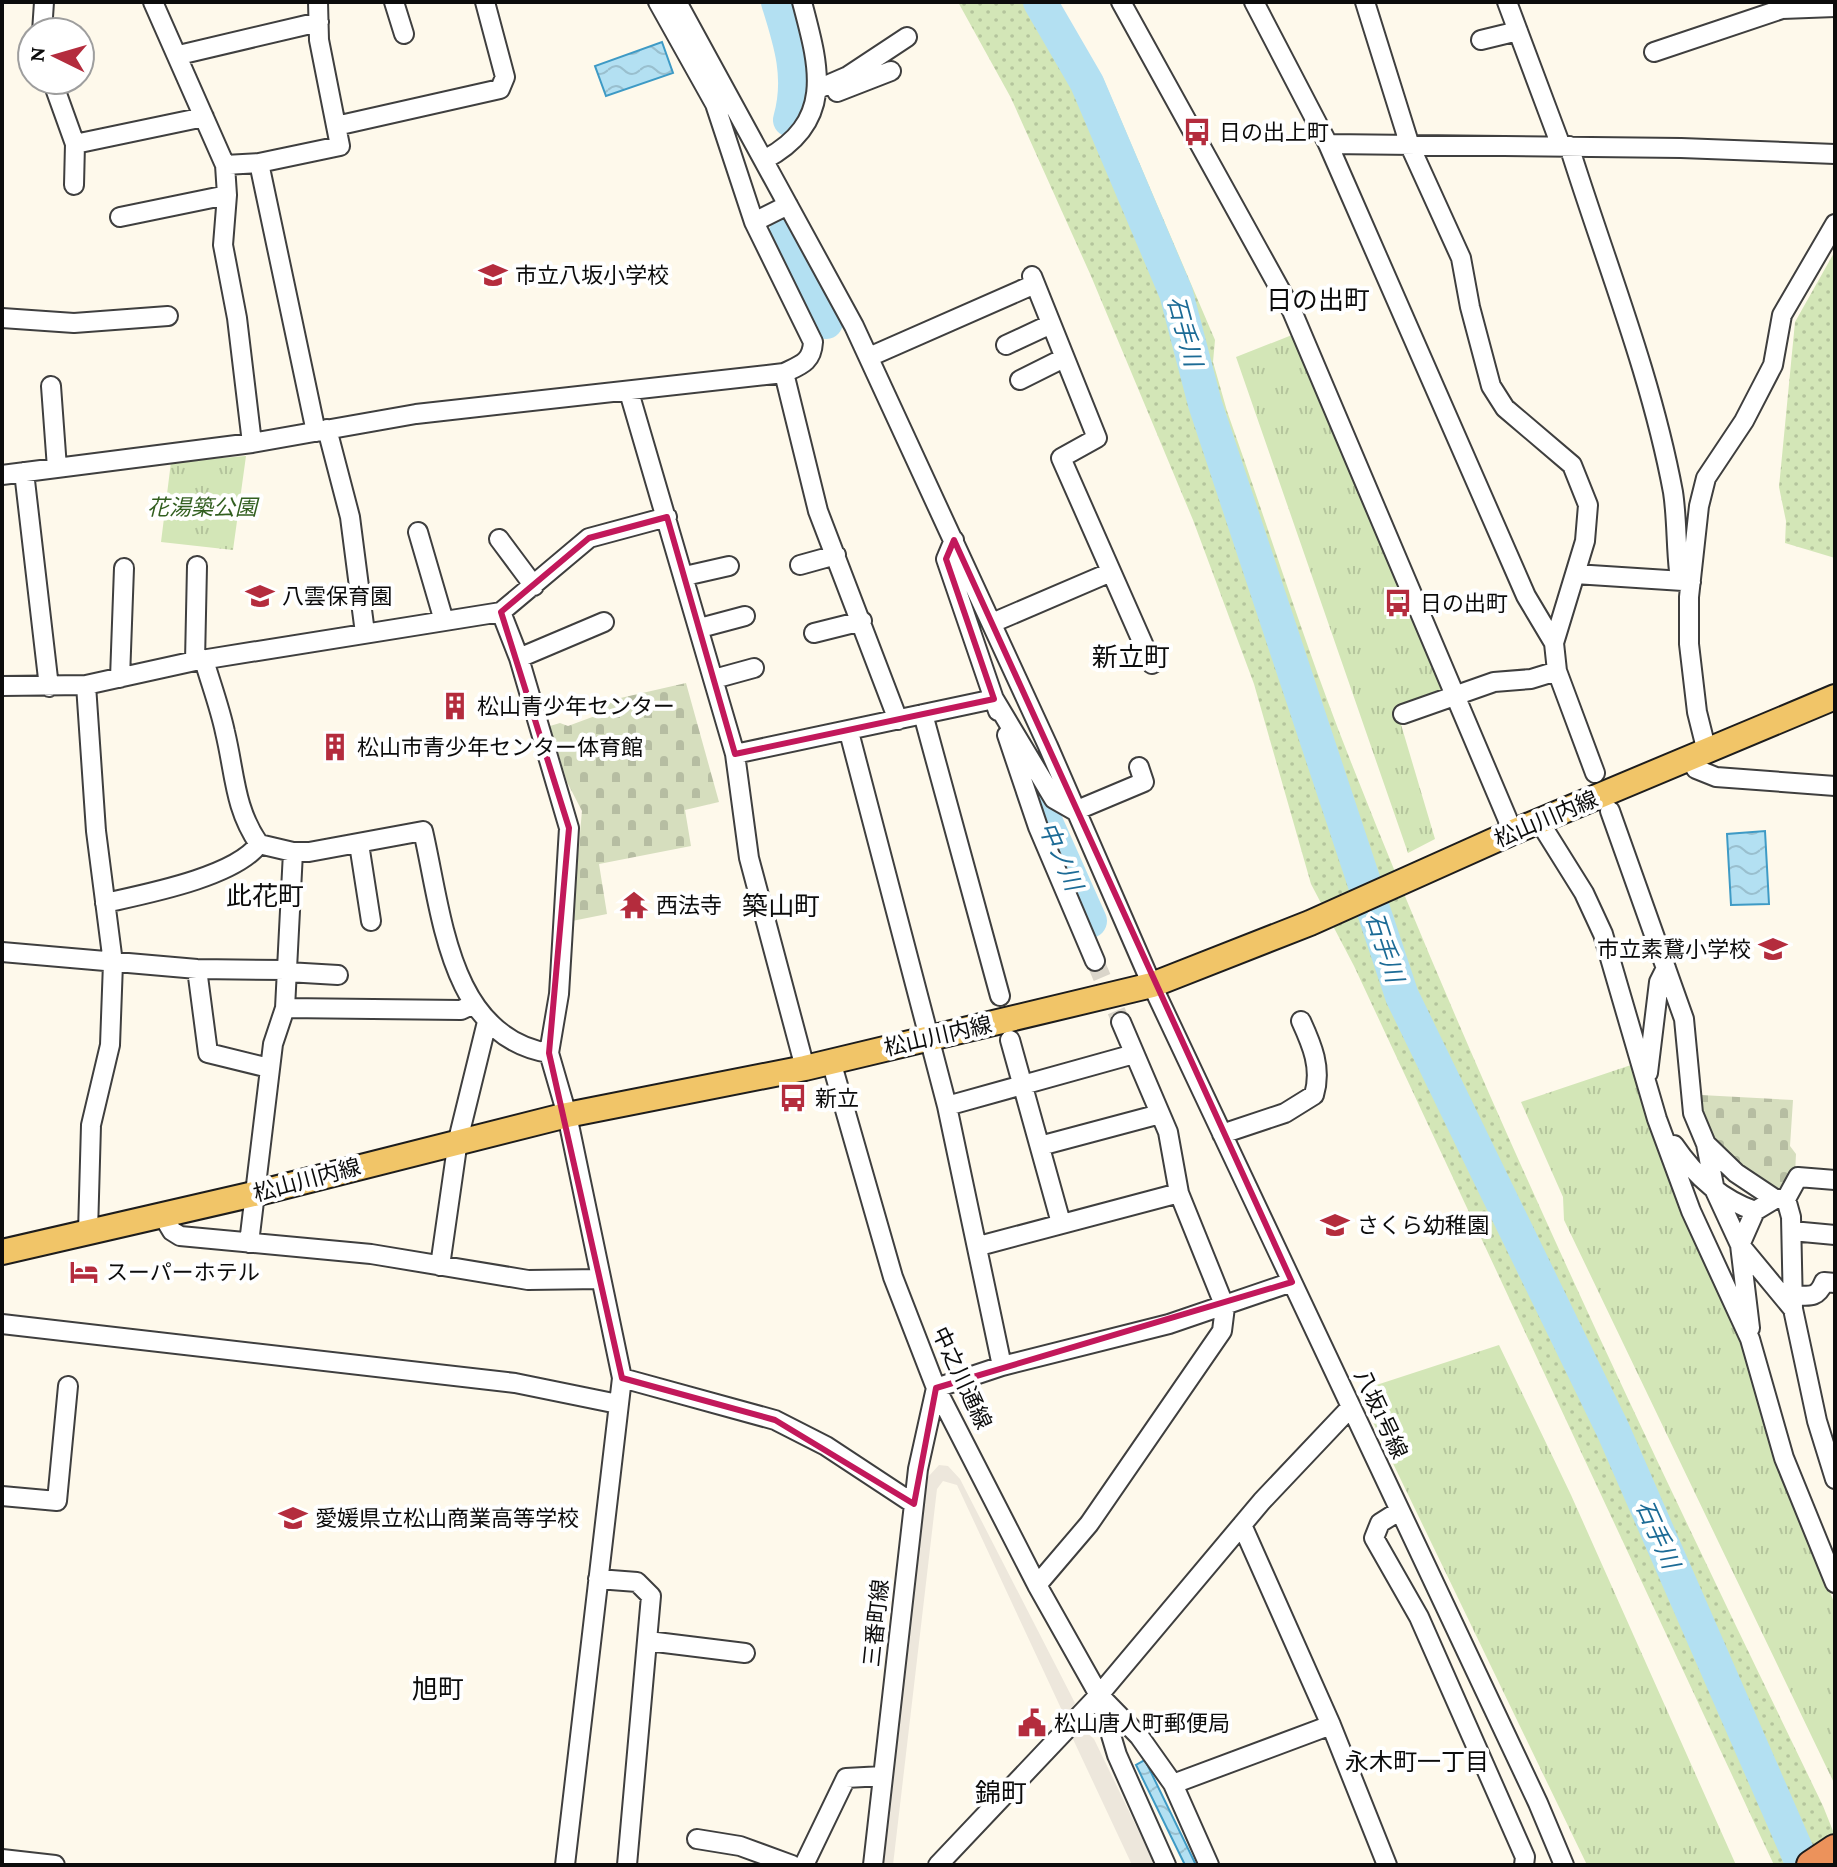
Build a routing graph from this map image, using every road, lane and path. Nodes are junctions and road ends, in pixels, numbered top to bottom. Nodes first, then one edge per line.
1 (153, 2) edge
2 (318, 2) edge
3 (394, 2) edge
4 (485, 2) edge
5 (658, 2) edge
6 (677, 2) edge
7 (802, 2) edge
8 (1121, 2) edge
9 (1254, 2) edge
10 (1365, 2) edge
11 (1507, 2) edge
12 (1780, 5) edge
13 (1835, 7) edge
14 (319, 22) junction
15 (1518, 31) junction
16 (404, 34) dead end
17 (907, 37) dead end
18 (1481, 40) dead end
19 (1654, 52) dead end
20 (179, 55) junction
21 (891, 71) dead end
22 (816, 95) junction
23 (58, 96) edge
24 (204, 117) junction
25 (336, 126) junction
26 (75, 144) junction
27 (1328, 144) junction
28 (1410, 146) junction
29 (1565, 146) junction
30 (1835, 154) edge
31 (764, 160) junction
32 (259, 163) junction
33 (225, 165) junction
34 (74, 185) dead end
35 (227, 195) junction
36 (788, 205) junction
37 (120, 217) dead end
38 (754, 222) junction
39 (1835, 224) edge
40 (168, 316) dead end
41 (2, 318) edge
42 (1051, 324) junction
43 (1006, 345) dead end
44 (869, 357) junction
45 (1064, 358) junction
46 (784, 373) junction
47 (1020, 380) dead end
48 (51, 386) dead end
49 (629, 392) junction
50 (321, 430) junction
51 (252, 443) junction
52 (57, 468) junction
53 (24, 472) junction
54 (2, 475) edge
55 (667, 517) junction
56 (418, 532) dead end
57 (499, 539) dead end
58 (954, 540) junction
59 (836, 555) junction
60 (800, 565) dead end
61 (197, 566) dead end
62 (729, 566) dead end
63 (124, 568) dead end
64 (1111, 572) junction
65 (1575, 574) junction
66 (685, 576) junction
67 (1687, 581) junction
68 (534, 586) junction
69 (501, 612) junction
70 (745, 616) dead end
71 (444, 621) junction
72 (862, 621) junction
73 (604, 622) dead end
74 (992, 623) junction
75 (700, 628) junction
76 (365, 633) junction
77 (814, 633) dead end
78 (1554, 643) junction
79 (519, 658) junction
80 (200, 661) junction
81 (1152, 664) dead end
82 (754, 668) dead end
83 (1557, 671) junction
84 (120, 678) junction
85 (714, 679) junction
86 (86, 685) junction
87 (2, 686) edge
88 (49, 687) junction
89 (1455, 695) junction
90 (1835, 697) edge
91 (994, 699) junction
92 (923, 714) junction
93 (1403, 714) dead end
94 (898, 720) junction
95 (849, 732) junction
96 (735, 754) junction
97 (1698, 756) junction
98 (1139, 767) dead end
99 (1595, 773) dead end
100 (1835, 786) edge
101 (1075, 811) junction
102 (1610, 811) dead end
103 (1539, 821) junction
104 (1513, 832) junction
105 (259, 844) junction
106 (359, 844) junction
107 (293, 852) junction
108 (105, 903) junction
109 (371, 921) dead end
110 (2, 952) edge
111 (1095, 961) tunnel mouth
112 (113, 963) junction
113 (1666, 968) junction
114 (197, 969) junction
115 (287, 971) junction
116 (338, 975) dead end
117 (1152, 985) junction
118 (1000, 996) dead end
119 (474, 1004) junction
120 (285, 1008) junction
121 (1301, 1021) dead end
122 (487, 1022) junction
123 (1121, 1022) tunnel mouth
124 (928, 1040) junction
125 (1010, 1040) dead end
126 (549, 1053) junction
127 (1134, 1054) junction
128 (831, 1061) junction
129 (269, 1068) junction
130 (805, 1068) junction
131 (1646, 1079) junction
132 (1022, 1084) junction
133 (947, 1106) junction
134 (1160, 1114) junction
135 (567, 1115) junction
136 (1657, 1119) junction
137 (1222, 1134) junction
138 (458, 1140) junction
139 (1706, 1144) junction
140 (1040, 1146) junction
141 (1835, 1180) edge
142 (1715, 1191) junction
143 (1179, 1193) junction
144 (254, 1194) junction
145 (1781, 1199) junction
146 (1755, 1211) junction
147 (163, 1216) junction
148 (1061, 1223) junction
149 (1792, 1231) junction
150 (88, 1232) junction
151 (1835, 1235) edge
152 (249, 1243) junction
153 (1740, 1245) junction
154 (979, 1246) junction
155 (2, 1252) edge
156 (440, 1266) junction
157 (601, 1279) junction
158 (1292, 1282) junction
159 (1835, 1283) edge
160 (1793, 1302) junction
161 (1225, 1307) junction
162 (2, 1324) edge
163 (1750, 1339) junction
164 (1002, 1366) junction
165 (622, 1378) junction
166 (68, 1386) dead end
167 (936, 1388) junction
168 (618, 1404) junction
169 (1351, 1407) junction
170 (1826, 1422) edge
171 (1835, 1479) edge
172 (2, 1496) edge
173 (914, 1504) junction
174 (1399, 1511) junction
175 (1242, 1525) junction
176 (598, 1579) junction
177 (1835, 1583) edge
178 (1037, 1585) junction
179 (648, 1641) junction
180 (745, 1653) dead end
181 (1099, 1695) junction
182 (1331, 1725) junction
183 (883, 1776) junction
184 (1173, 1784) junction
185 (697, 1839) dead end
186 (1835, 1849) edge
187 (2, 1859) edge
188 (55, 1865) edge
189 (565, 1865) edge
190 (627, 1865) edge
191 (792, 1865) edge
192 (804, 1865) edge
193 (873, 1865) edge
194 (938, 1865) edge
195 (1166, 1865) edge
196 (1209, 1865) edge
197 (1387, 1865) edge
198 (1524, 1865) edge
199 (1564, 1865) edge
200 (1811, 1865) edge

1 - 20 street
2 - 14 street
3 - 16 street
4 - 25 street
5 - 38 street
6 - 31 street, 八坂1号線
7 - 22 street
8 - 89 street
9 - 27 street
10 - 28 street
11 - 15 street
12 - 13 street
12 - 19 street
14 - 20 street
14 - 25 street
15 - 18 street
15 - 29 street
17 - 22 street
20 - 24 street
21 - 22 street
22 - 31 street
23 - 26 street
24 - 26 street
24 - 33 street
25 - 32 street
26 - 34 street
27 - 28 street
27 - 78 street
28 - 29 street
28 - 65 street
29 - 30 street
29 - 67 street
31 - 36 street, 八坂1号線
32 - 33 street
32 - 50 street
33 - 35 street
35 - 37 street
35 - 51 street
36 - 38 street
36 - 44 street, 八坂1号線
38 - 46 street
39 - 67 street
40 - 41 street
42 - 43 street
42 - 44 street
42 - 45 street
44 - 58 street, 八坂1号線
45 - 47 street
45 - 64 street
46 - 49 street
46 - 59 street
48 - 52 street
49 - 50 street
49 - 55 street
50 - 51 street
50 - 76 street
51 - 52 street
52 - 53 street
53 - 54 street
53 - 88 street
55 - 66 street
55 - 68 street
56 - 71 street
57 - 68 street
58 - 74 street, 八坂1号線
58 - 91 street
59 - 60 street
59 - 72 street
61 - 80 street
62 - 66 street
63 - 84 street
64 - 74 street
64 - 81 street
65 - 67 street
65 - 78 street
66 - 75 street
67 - 97 street
68 - 69 street
69 - 71 street
69 - 79 street
70 - 75 street
71 - 76 street
72 - 77 street
72 - 94 street
73 - 79 street
74 - 101 street, 八坂1号線
75 - 85 street
76 - 80 street
78 - 83 street
79 - 126 street
80 - 84 street
80 - 105 street
82 - 85 street
83 - 89 street
83 - 99 street
84 - 86 street
85 - 96 street
86 - 88 street
86 - 108 street
87 - 88 street
89 - 93 street
89 - 104 street
90 - 97 main road, 松山川内線
91 - 92 street
91 - 101 street
91 - 111 street
92 - 94 street
92 - 118 street
94 - 95 street
95 - 96 street
95 - 124 street
96 - 130 street
97 - 100 street
97 - 103 main road, 松山川内線
98 - 101 street
101 - 117 street, 八坂1号線
102 - 113 street
103 - 104 main road, 松山川内線
103 - 131 street
104 - 117 main road, 松山川内線
105 - 107 street
105 - 108 street
106 - 107 street
106 - 109 street
106 - 119 street
107 - 115 street
108 - 112 street
110 - 112 street
112 - 114 street
112 - 150 street
113 - 131 street
113 - 139 street
114 - 115 street
114 - 129 street
115 - 116 street
115 - 120 street
117 - 124 main road, 松山川内線
117 - 137 street, 八坂1号線
119 - 120 street
119 - 122 street
120 - 129 street
121 - 137 street
122 - 126 street
122 - 138 street
123 - 127 street
124 - 128 main road, 松山川内線
124 - 133 street
125 - 132 street
126 - 135 street
127 - 132 street
127 - 134 street
128 - 130 main road, 松山川内線
128 - 167 street, 中之川通線
129 - 144 street
130 - 135 main road, 松山川内線
131 - 136 street
132 - 133 street
132 - 140 street
133 - 154 street
134 - 140 street
134 - 143 street
135 - 138 main road, 松山川内線
135 - 157 street
136 - 142 street
136 - 163 street
137 - 158 street, 八坂1号線
138 - 144 main road, 松山川内線
138 - 156 street
139 - 142 street
139 - 145 street
140 - 148 street
141 - 145 street
142 - 146 street
142 - 153 street
143 - 148 street
143 - 161 street
144 - 147 main road, 松山川内線
144 - 152 street
145 - 146 street
145 - 149 street
146 - 153 street
147 - 150 main road, 松山川内線
147 - 152 street
148 - 154 street
149 - 151 street
149 - 160 street
150 - 155 main road, 松山川内線
152 - 156 street
153 - 160 street
153 - 163 street
154 - 164 street
156 - 157 street
157 - 165 street
158 - 161 street
158 - 169 street, 八坂1号線
159 - 160 street
160 - 170 street
161 - 164 street
161 - 178 street
162 - 168 street
163 - 177 street
164 - 167 street
165 - 168 street
165 - 173 street
166 - 172 street
167 - 173 street, 三番町線
167 - 178 street, 中之川通線
168 - 176 street
169 - 174 street, 八坂1号線
169 - 175 street
170 - 171 street
173 - 183 street, 三番町線
174 - 198 street
174 - 199 street, 八坂1号線
175 - 181 street
175 - 182 street
176 - 179 street
176 - 189 street
178 - 181 street, 中之川通線
179 - 180 street
179 - 190 street
181 - 184 street, 中之川通線
181 - 194 street
181 - 195 street, 中之川通線
182 - 184 street
182 - 197 street
183 - 192 street
183 - 193 street, 三番町線
184 - 196 street, 中之川通線
185 - 191 street
186 - 200 highway
187 - 188 street

